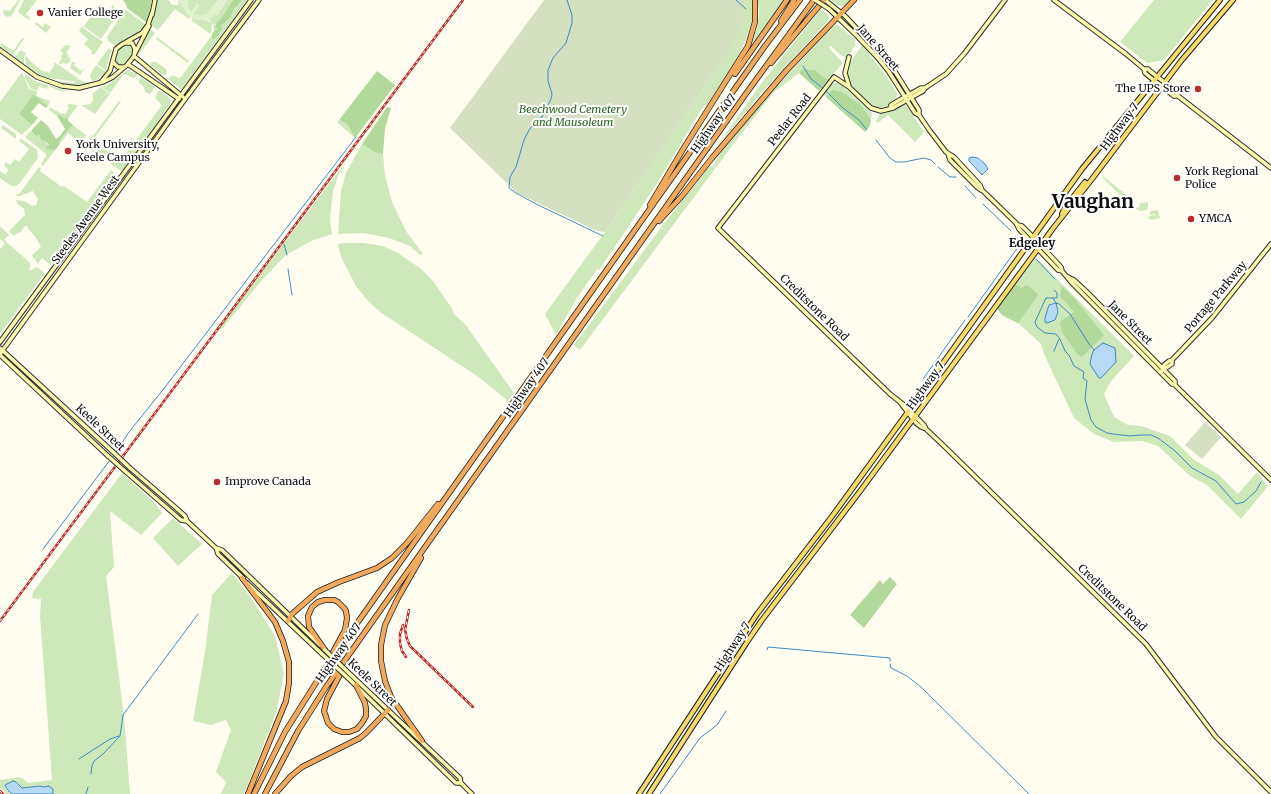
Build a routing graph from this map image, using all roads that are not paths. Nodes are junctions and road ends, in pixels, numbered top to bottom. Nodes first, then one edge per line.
1 (154, 0) edge
2 (252, 0) edge
3 (259, 0) edge
4 (755, 0) edge
5 (787, 0) edge
6 (794, 0) edge
7 (800, 0) edge
8 (815, 0) edge
9 (825, 0) edge
10 (854, 0) edge
11 (1005, 0) edge
12 (1054, 0) edge
13 (1220, 0) edge
14 (1233, 0) edge
15 (152, 13) junction
16 (841, 13) junction
17 (837, 17) junction
18 (234, 24) junction
19 (237, 30) junction
20 (125, 43) junction
21 (765, 46) junction
22 (0, 50) edge
23 (214, 52) junction
24 (135, 55) junction
25 (218, 55) junction
26 (849, 57) dead end
27 (112, 61) junction
28 (125, 66) junction
29 (1155, 78) junction
30 (101, 83) junction
31 (190, 83) junction
32 (1163, 84) junction
33 (194, 87) junction
34 (849, 87) junction
35 (745, 95) junction
36 (910, 96) junction
37 (180, 97) junction
38 (906, 99) junction
39 (184, 100) junction
40 (709, 109) junction
41 (920, 115) junction
42 (1271, 168) edge
43 (1085, 182) dead end
44 (1057, 223) junction
45 (639, 226) junction
46 (718, 228) joint
47 (1032, 239) junction
48 (642, 240) junction
49 (1271, 244) edge
50 (1039, 246) junction
51 (0, 342) edge
52 (1, 352) edge
53 (1162, 370) junction
54 (908, 411) junction
55 (914, 418) junction
56 (460, 478) junction
57 (1271, 480) edge
58 (187, 521) junction
59 (435, 534) junction
60 (216, 548) junction
61 (242, 578) junction
62 (289, 619) junction
63 (353, 648) junction
64 (324, 652) junction
65 (324, 670) junction
66 (356, 685) junction
67 (386, 712) junction
68 (422, 741) junction
69 (461, 783) junction
70 (1271, 792) edge
71 (248, 794) edge
72 (254, 794) edge
73 (265, 794) edge
74 (275, 794) edge
75 (472, 794) edge
76 (639, 794) edge
77 (649, 794) edge

1 - 15 main road
2 - 18 main road, Steeles Avenue West
3 - 19 main road, Steeles Avenue West
4 - 40 highway
5 - 40 highway
6 - 21 highway
7 - 21 highway, Highway 407
8 - 17 main road, Jane Street, bridge
8 - 35 highway, Highway 407
9 - 16 main road, Jane Street
9 - 35 highway
10 - 16 highway
11 - 36 main road, Peelar Road
12 - 29 main road
13 - 29 main road, Highway 7
14 - 32 main road, Highway 7
15 - 20 main road
15 - 24 main road
16 - 17 highway
16 - 36 main road, Jane Street
17 - 38 main road, Jane Street
17 - 48 highway
18 - 19 main road
18 - 23 main road, Steeles Avenue West
19 - 25 main road, Steeles Avenue West
20 - 24 main road
20 - 27 main road
21 - 45 highway, Highway 407
22 - 30 main road
23 - 25 main road
23 - 31 main road, Steeles Avenue West
24 - 28 main road
24 - 37 main road
25 - 33 main road, Steeles Avenue West
26 - 34 main road
27 - 28 main road
27 - 30 main road
28 - 30 main road
28 - 37 main road
29 - 32 main road
29 - 47 main road, Highway 7
31 - 33 main road
31 - 37 main road, Steeles Avenue West
32 - 42 main road
32 - 44 main road, Highway 7
33 - 39 main road, Steeles Avenue West
34 - 38 main road, Peelar Road
34 - 46 main road, Peelar Road
35 - 48 highway, Highway 407
36 - 38 main road, Peelar Road
36 - 41 main road, Jane Street
37 - 39 main road
37 - 51 main road, Steeles Avenue West
38 - 41 main road, Jane Street
39 - 52 main road, Steeles Avenue West
40 - 45 highway
41 - 47 main road, Jane Street
43 - 44 main road
44 - 50 main road, Highway 7
45 - 56 highway, Highway 407
46 - 54 main road, Creditstone Road
47 - 50 main road, Jane Street
47 - 54 main road, Highway 7
48 - 59 highway, Highway 407
49 - 53 main road, Portage Parkway
50 - 53 main road, Jane Street
50 - 55 main road, Highway 7
52 - 58 main road, Keele Street, bridge
52 - 58 main road, Keele Street, bridge
53 - 57 main road, Jane Street
54 - 55 main road, Creditstone Road
54 - 76 main road, Highway 7
55 - 70 main road, Creditstone Road
55 - 77 main road, Highway 7
56 - 62 highway
56 - 65 highway, Highway 407
58 - 60 main road, Keele Street
59 - 63 highway, Highway 407
59 - 68 highway
60 - 61 main road, Keele Street
60 - 62 main road, Keele Street
61 - 62 main road, Keele Street
61 - 71 highway
62 - 64 main road, Keele Street
63 - 66 highway
63 - 73 highway, Highway 407
64 - 65 highway
64 - 66 main road, Keele Street, bridge
64 - 67 main road, Keele Street, bridge
65 - 72 highway, Highway 407
66 - 67 main road, Keele Street
67 - 68 main road, Keele Street
67 - 69 main road, Keele Street
67 - 74 highway
68 - 69 main road, Keele Street
69 - 75 main road, Keele Street

